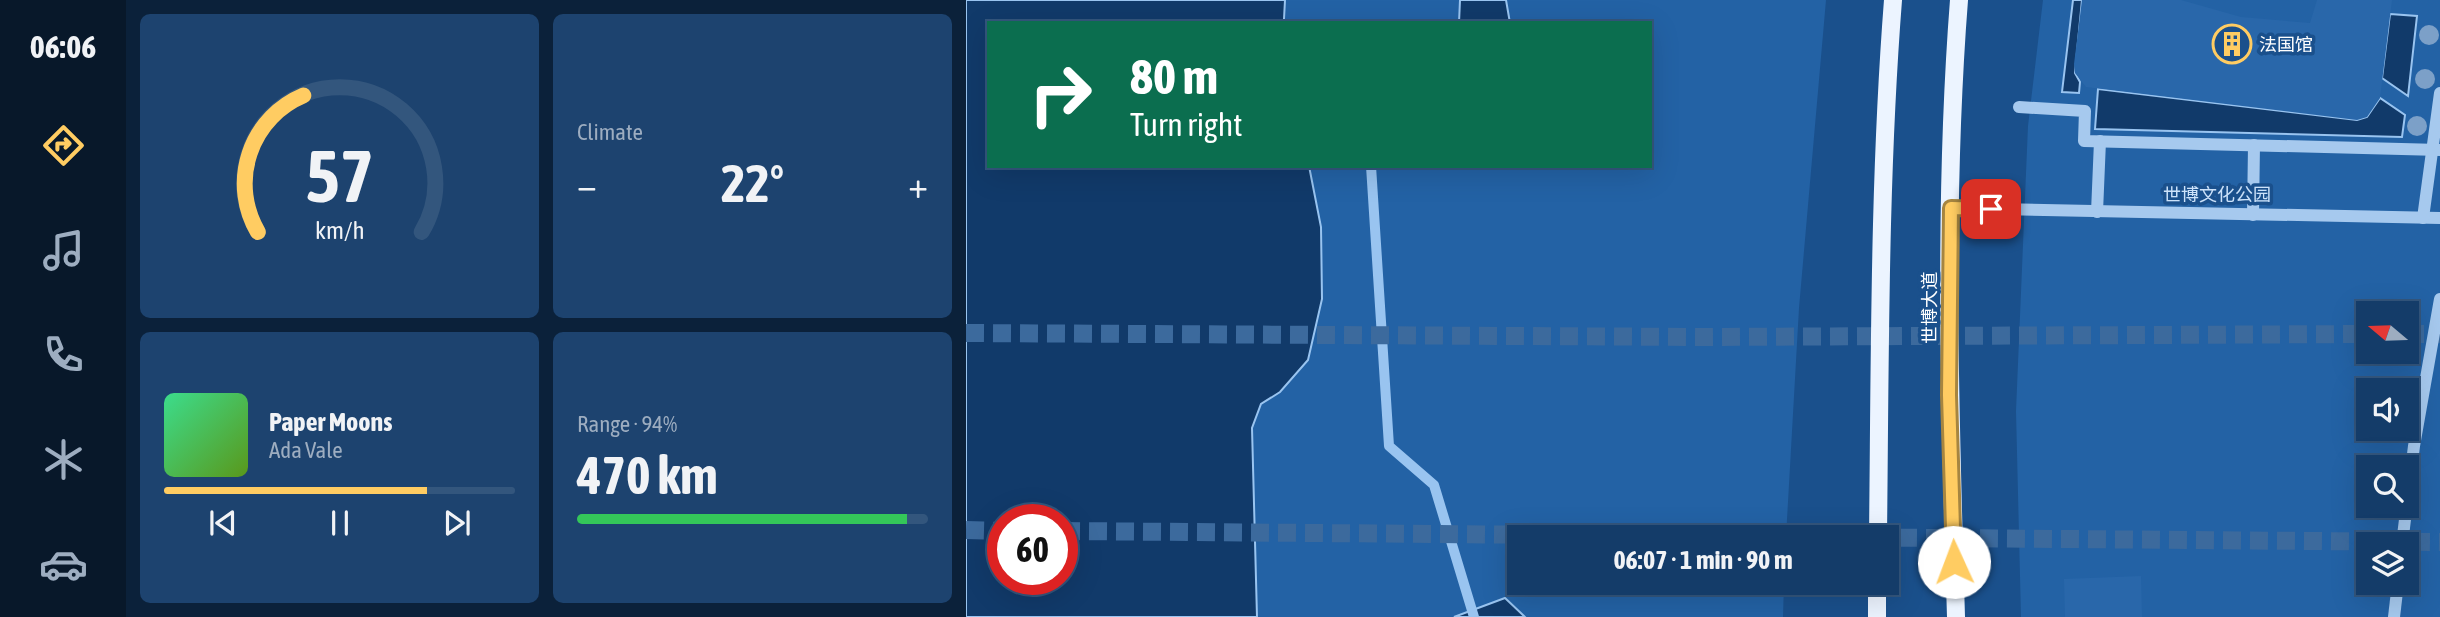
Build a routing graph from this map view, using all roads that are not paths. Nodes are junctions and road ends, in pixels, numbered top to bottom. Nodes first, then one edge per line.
1 (1893, 0) edge
2 (1959, 0) edge
3 (2440, 93) edge
4 (2019, 107) dead end
5 (2100, 141) junction
6 (2254, 145) junction
7 (2437, 150) edge
8 (1951, 208) junction
9 (2098, 212) junction
10 (2253, 215) junction
11 (2423, 218) junction
12 (2440, 218) edge
13 (2440, 299) edge
14 (1878, 525) edge
15 (2403, 532) edge
16 (1877, 595) edge
17 (2396, 595) edge
18 (1877, 617) edge
19 (1956, 617) edge
20 (2393, 617) edge

1 - 14 main road
2 - 8 main road, 世博大道
3 - 7 street
4 - 5 street
5 - 6 street
5 - 9 street
6 - 7 street
6 - 10 street
7 - 11 street
8 - 9 street
8 - 19 main road, 世博大道
9 - 10 street
10 - 11 street
11 - 12 street
13 - 15 street
16 - 18 main road
17 - 20 street

